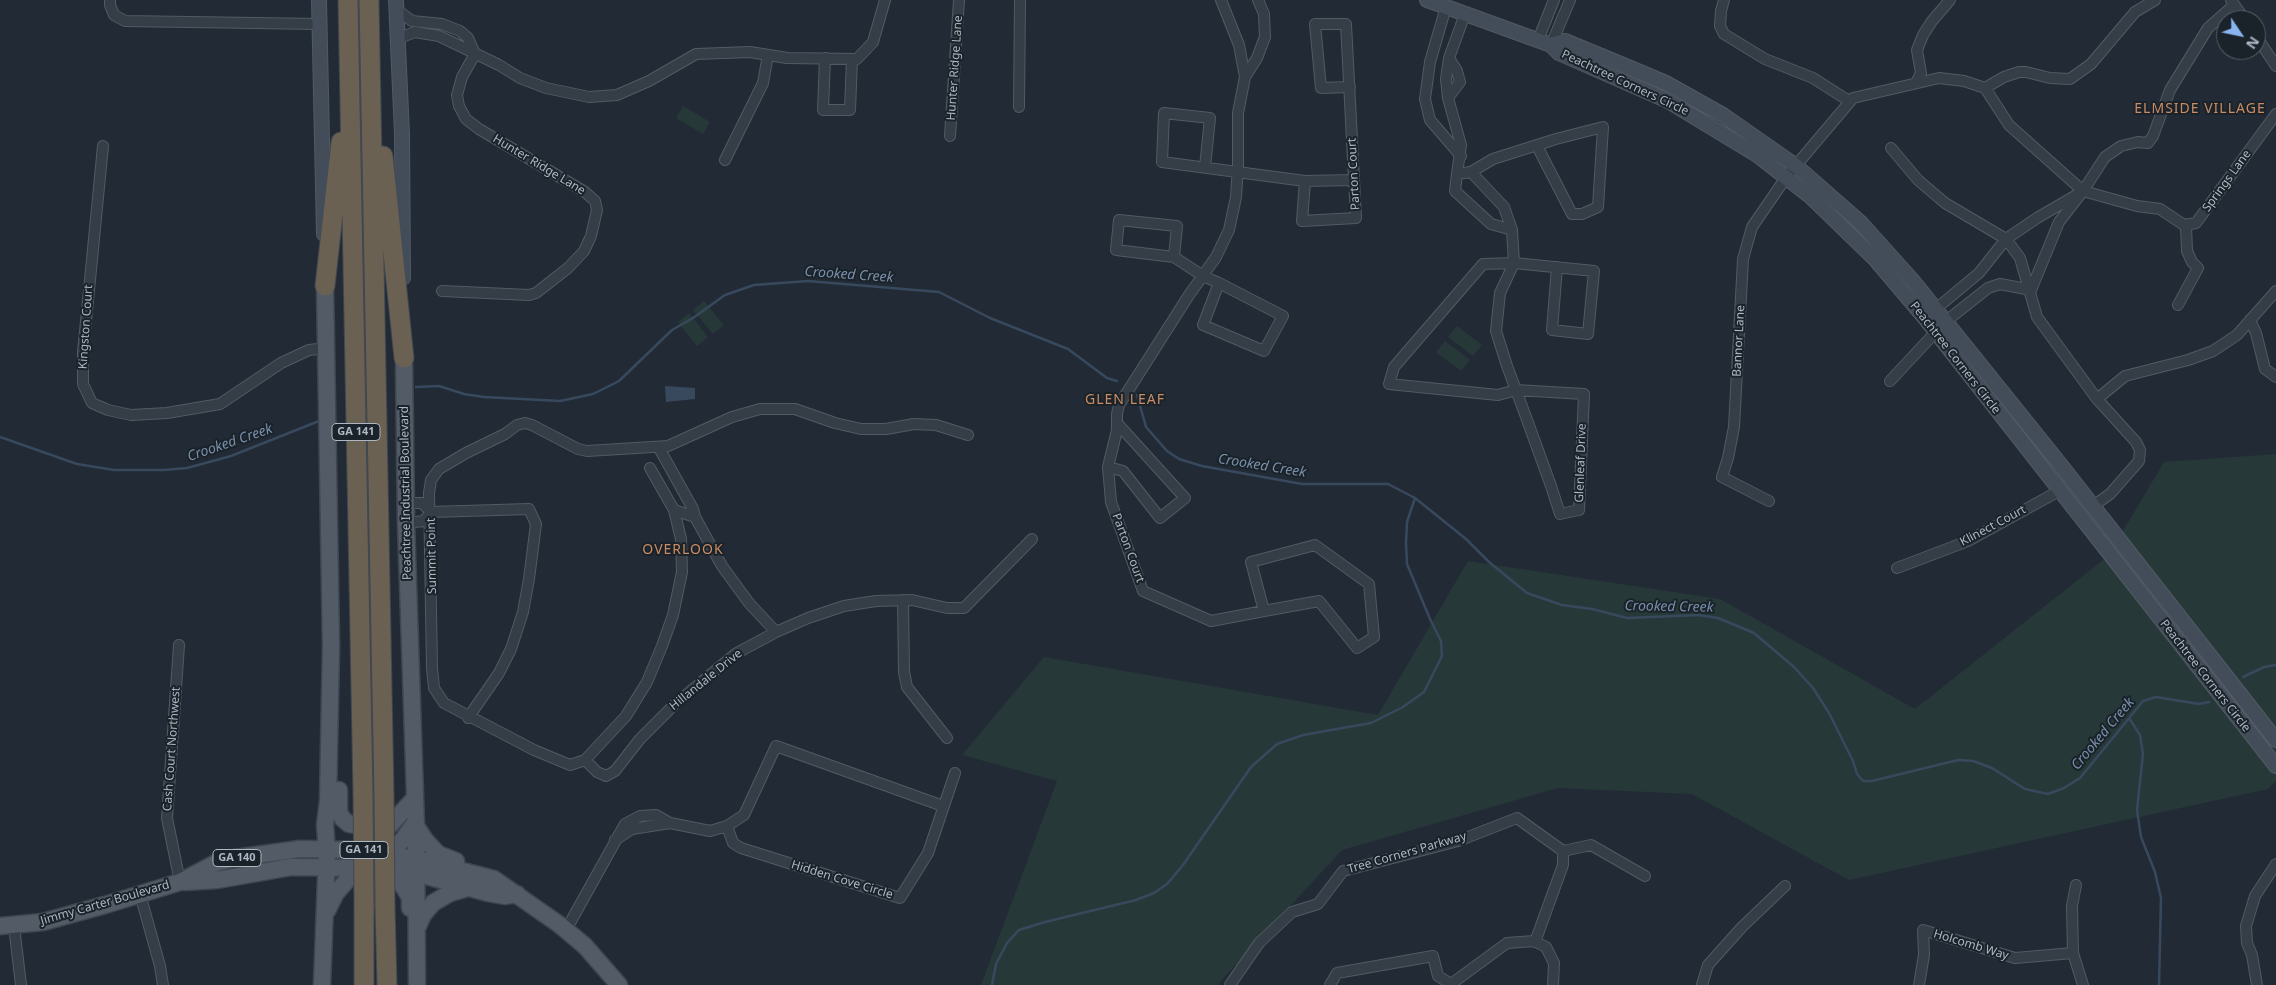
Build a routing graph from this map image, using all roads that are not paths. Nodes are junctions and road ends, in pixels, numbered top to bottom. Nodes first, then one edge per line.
1 (110, 0) edge
2 (319, 0) edge
3 (348, 0) edge
4 (369, 0) edge
5 (885, 0) edge
6 (959, 0) edge
7 (1020, 0) edge
8 (1221, 0) edge
9 (1258, 0) edge
10 (1427, 0) edge
11 (1554, 0) edge
12 (1570, 0) edge
13 (1724, 0) edge
14 (2155, 0) edge
15 (1943, 2) edge
16 (2233, 2) edge
17 (396, 4) edge
18 (1446, 7) junction
19 (1465, 14) junction
20 (319, 24) junction
21 (370, 30) junction
22 (398, 39) junction
23 (1545, 42) junction
24 (2266, 51) edge
25 (475, 54) junction
26 (768, 55) junction
27 (826, 58) junction
28 (852, 58) junction
29 (2276, 66) edge
30 (349, 69) junction
31 (1244, 77) junction
32 (1916, 83) junction
33 (1350, 88) junction
34 (1985, 88) junction
35 (1849, 101) junction
36 (1019, 107) dead end
37 (2276, 114) edge
38 (950, 136) dead end
39 (103, 146) dead end
40 (1537, 146) junction
41 (1891, 148) dead end
42 (1460, 156) junction
43 (725, 160) dead end
44 (1205, 166) junction
45 (1238, 170) junction
46 (1792, 171) junction
47 (1471, 172) junction
48 (1457, 174) junction
49 (1305, 180) junction
50 (1354, 180) junction
51 (2083, 191) junction
52 (2186, 224) junction
53 (1512, 230) junction
54 (2006, 239) junction
55 (1174, 257) junction
56 (1514, 263) junction
57 (1557, 268) junction
58 (1979, 273) junction
59 (1203, 276) junction
60 (1219, 283) junction
61 (325, 286) junction
62 (1988, 288) junction
63 (2031, 290) junction
64 (442, 291) dead end
65 (2276, 291) edge
66 (2178, 304) dead end
67 (1930, 314) junction
68 (2250, 320) junction
69 (1940, 327) junction
70 (327, 348) junction
71 (404, 358) junction
72 (2276, 377) edge
73 (1890, 381) dead end
74 (1516, 390) junction
75 (2098, 399) junction
76 (1117, 423) junction
77 (968, 435) dead end
78 (659, 448) junction
79 (1108, 467) junction
80 (650, 468) dead end
81 (2059, 491) junction
82 (1769, 501) dead end
83 (406, 503) junction
84 (2093, 506) junction
85 (674, 510) junction
86 (430, 512) junction
87 (695, 517) junction
88 (406, 523) junction
89 (1032, 539) dead end
90 (1897, 568) dead end
91 (903, 600) junction
92 (1264, 611) junction
93 (776, 632) junction
94 (179, 645) dead end
95 (330, 704) junction
96 (468, 718) junction
97 (947, 738) dead end
98 (2276, 740) edge
99 (586, 760) junction
100 (2276, 766) edge
101 (954, 773) dead end
102 (414, 799) junction
103 (943, 806) junction
104 (327, 816) junction
105 (416, 824) junction
106 (728, 826) junction
107 (1563, 851) junction
108 (319, 853) junction
109 (369, 862) junction
110 (2276, 864) edge
111 (419, 865) junction
112 (1645, 876) dead end
113 (218, 880) junction
114 (180, 882) junction
115 (2076, 885) dead end
116 (1785, 886) dead end
117 (471, 887) junction
118 (140, 894) junction
119 (517, 894) junction
120 (324, 917) junction
121 (7, 926) edge
122 (417, 928) junction
123 (566, 930) junction
124 (1535, 942) junction
125 (2073, 953) junction
126 (21, 985) edge
127 (163, 985) edge
128 (322, 985) edge
129 (364, 985) edge
130 (387, 985) edge
131 (410, 985) edge
132 (417, 985) edge
133 (619, 985) edge
134 (1230, 985) edge
135 (1330, 985) edge
136 (1553, 985) edge
137 (1702, 985) edge
138 (1919, 985) edge
139 (2083, 985) edge
140 (2257, 985) edge

1 - 20 street
2 - 20 street
3 - 30 highway, GA 141
4 - 21 highway, GA 141
5 - 28 street
6 - 38 street, Hunter Ridge Lane
7 - 36 street
8 - 31 street, Parton Court
9 - 31 street, Parton Court
10 - 18 street, Peachtree Corners Circle
11 - 23 street
12 - 23 street
13 - 35 street
14 - 34 street
15 - 32 street
16 - 51 street
17 - 22 street, Peachtree Industrial Boulevard
17 - 25 street
18 - 19 street, Peachtree Corners Circle
18 - 42 street
19 - 23 street, Peachtree Corners Circle
19 - 42 street
20 - 61 street
21 - 71 highway
21 - 130 highway, GA 141, bridge
22 - 25 street
22 - 71 street, Peachtree Industrial Boulevard
23 - 46 street, Peachtree Corners Circle
24 - 29 street
25 - 26 street
25 - 64 street, Hunter Ridge Lane
26 - 27 street
26 - 43 street
27 - 28 street
27 - 28 street
30 - 61 highway
30 - 129 highway, GA 141, bridge
31 - 45 street, Parton Court
32 - 34 street
32 - 35 street
33 - 33 street, Parton Court
33 - 50 street, Parton Court
34 - 51 street
35 - 46 street
37 - 52 street, Springs Lane
39 - 70 street, Kingston Court
40 - 40 street
40 - 47 street
41 - 54 street
42 - 48 street
44 - 44 street
44 - 45 street
45 - 49 street
45 - 59 street, Parton Court
46 - 67 street, Peachtree Corners Circle
46 - 82 street, Bannor Lane
47 - 48 street
47 - 53 street, Glenleaf Drive
48 - 53 street
49 - 50 street
49 - 50 street, Parton Court
51 - 52 street
51 - 54 street
51 - 63 street
52 - 66 street
53 - 56 street, Glenleaf Drive
54 - 58 street
54 - 63 street
55 - 55 street
55 - 59 street
56 - 57 street, Glenleaf Drive
56 - 74 street, Glenleaf Drive
56 - 74 street, Glenleaf Drive
57 - 57 street, Glenleaf Drive
58 - 62 street
58 - 67 street
59 - 60 street
59 - 76 street, Parton Court
60 - 60 street
61 - 70 main road
62 - 63 street
62 - 69 street
63 - 75 street
65 - 68 street
67 - 69 street, Peachtree Corners Circle
68 - 72 street
68 - 75 street
69 - 73 street
69 - 81 street, Peachtree Corners Circle
69 - 84 street, Peachtree Corners Circle
70 - 95 main road
71 - 83 main road, Peachtree Industrial Boulevard
74 - 74 street, Glenleaf Drive
75 - 84 street
76 - 79 street, Parton Court
76 - 79 street
77 - 78 street, Summit Point
78 - 86 street, Summit Point
78 - 87 street
79 - 92 street, Parton Court
80 - 85 street
81 - 90 street, Klinect Court
81 - 100 street, Peachtree Corners Circle
83 - 86 street
83 - 88 main road, Peachtree Industrial Boulevard
84 - 98 street, Peachtree Corners Circle
85 - 87 street
85 - 99 street
86 - 88 street
86 - 96 street, Summit Point
86 - 96 street
87 - 93 street
88 - 102 main road, Peachtree Industrial Boulevard
89 - 91 street, Hillandale Drive
91 - 93 street, Hillandale Drive
91 - 97 street
92 - 92 street, Parton Court
93 - 99 street, Hillandale Drive
94 - 114 street, Cash Court Northwest
95 - 102 main road
95 - 104 main road
96 - 99 street, Summit Point
101 - 103 street, Hidden Cove Circle
102 - 105 main road, Peachtree Industrial Boulevard
103 - 106 street
103 - 106 street, Hidden Cove Circle
104 - 108 main road
104 - 108 main road
104 - 109 main road
105 - 109 main road
105 - 111 main road, Peachtree Industrial Boulevard
105 - 119 main road
106 - 123 street
107 - 112 street
107 - 124 street
107 - 134 street, Tree Corners Parkway
108 - 109 main road, Jimmy Carter Boulevard / GA 140
108 - 113 main road, Jimmy Carter Boulevard / GA 140
108 - 114 main road, Jimmy Carter Boulevard / GA 140
108 - 120 main road
109 - 111 main road, Jimmy Carter Boulevard / GA 140
109 - 111 main road
109 - 120 main road
109 - 131 main road
110 - 140 street
111 - 117 main road, Jimmy Carter Boulevard / GA 140
111 - 119 main road, Jimmy Carter Boulevard / GA 140
111 - 122 main road, Peachtree Industrial Boulevard
113 - 114 main road, Jimmy Carter Boulevard / GA 140
113 - 120 main road
114 - 118 main road, Jimmy Carter Boulevard / GA 140
115 - 125 street
116 - 137 street
117 - 119 main road, Jimmy Carter Boulevard / GA 140
117 - 122 main road
118 - 121 main road, Jimmy Carter Boulevard / GA 140
118 - 127 street
119 - 123 main road, Jimmy Carter Boulevard / GA 140
120 - 128 main road
121 - 126 street
122 - 132 main road, Peachtree Industrial Boulevard
123 - 133 main road, Jimmy Carter Boulevard / GA 140
124 - 135 street
124 - 136 street
125 - 138 street, Holcomb Way
125 - 139 street

